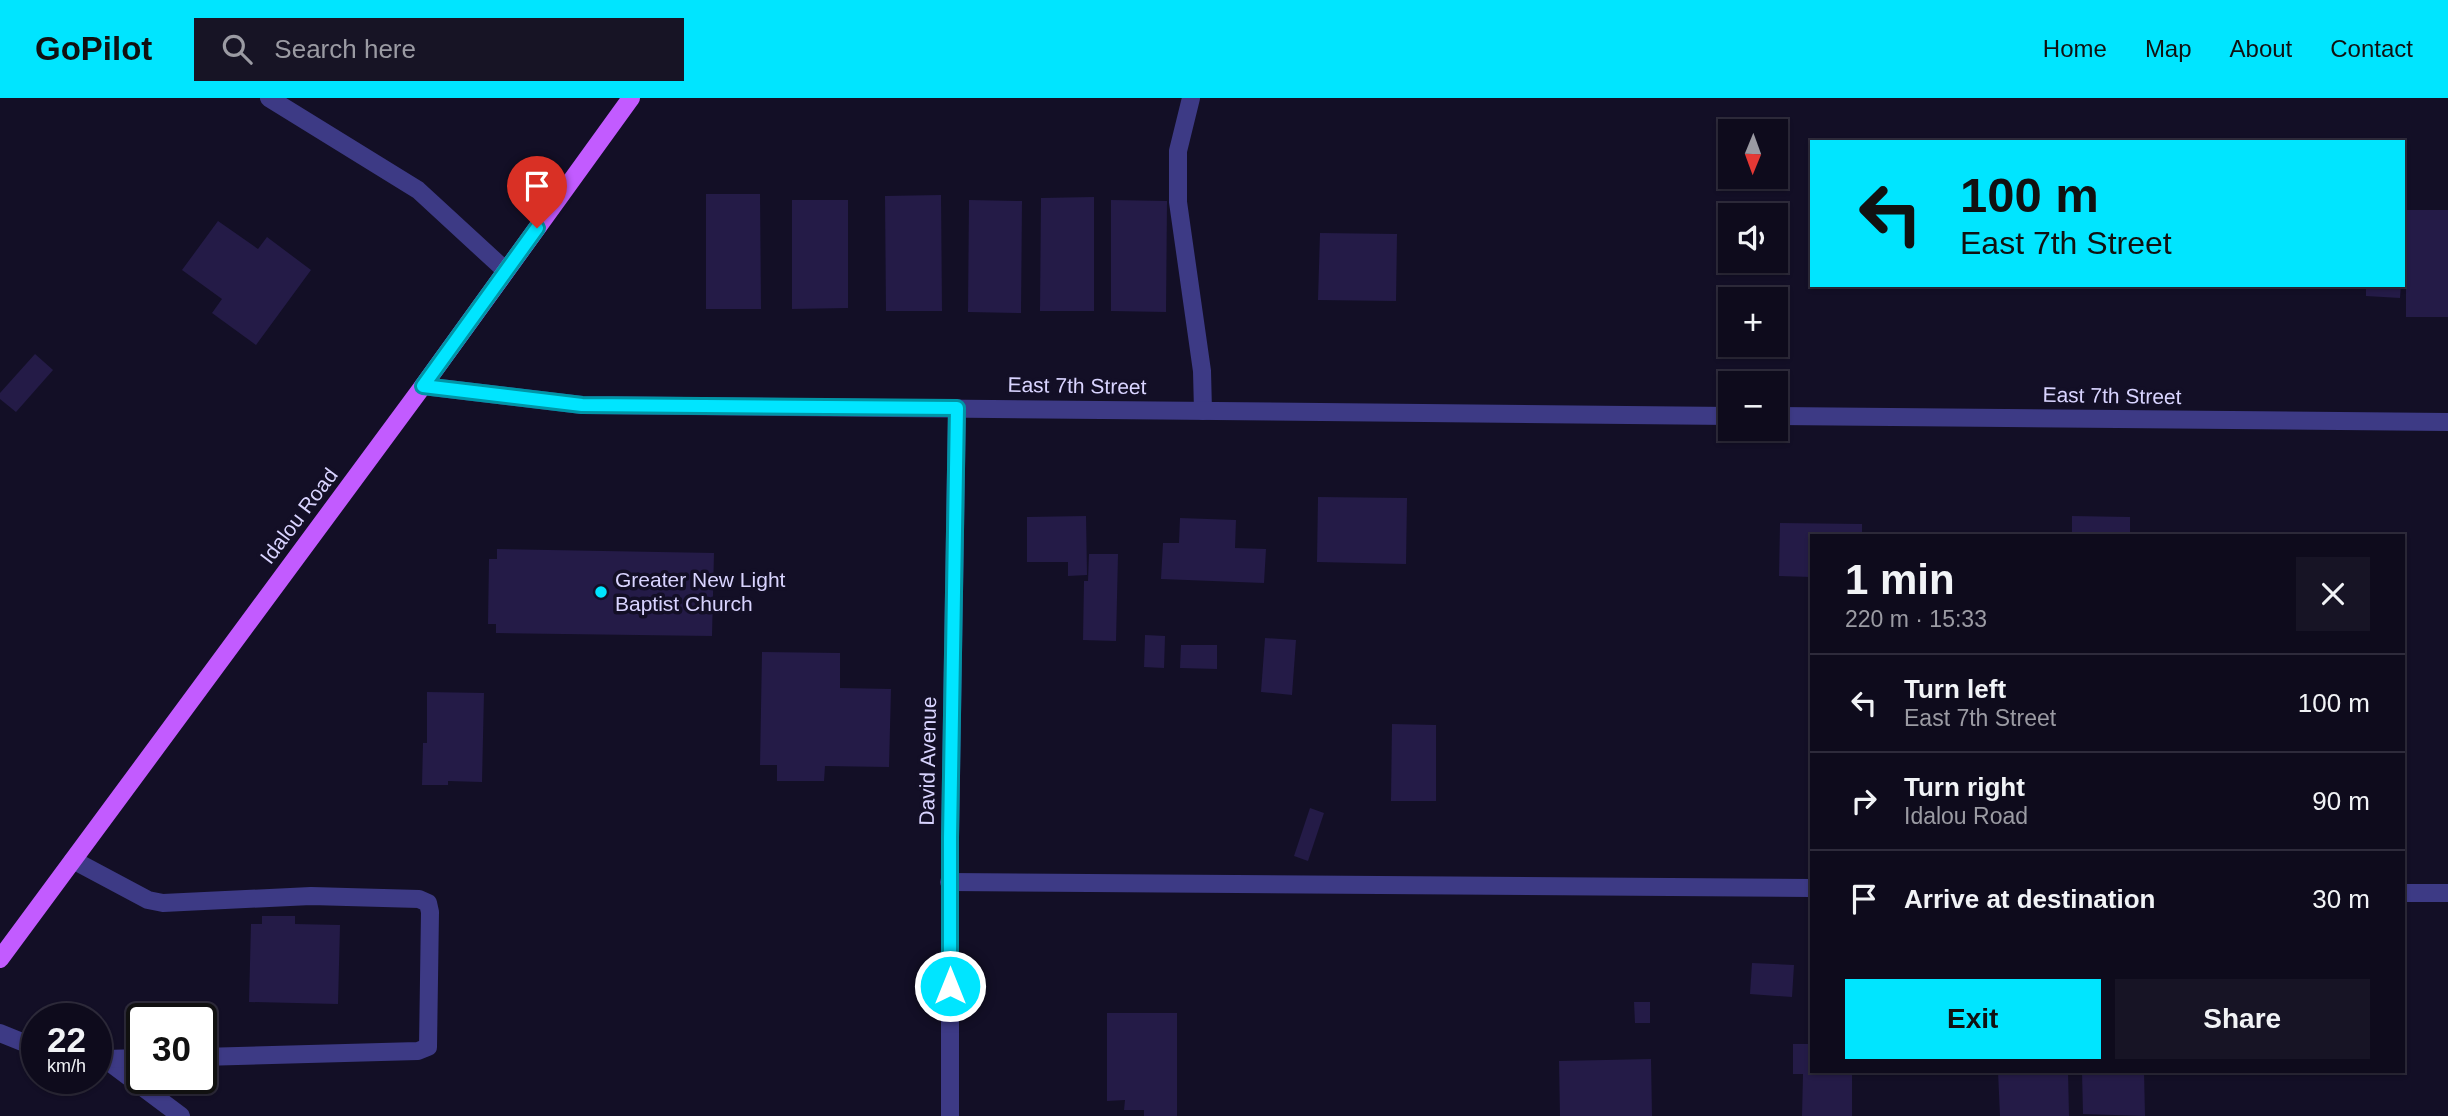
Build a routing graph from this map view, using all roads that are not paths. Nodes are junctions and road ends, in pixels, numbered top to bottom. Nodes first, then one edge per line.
1 (269, 98) edge
2 (631, 98) edge
3 (1191, 98) edge
4 (506, 271) junction
5 (423, 386) junction
6 (957, 408) junction
7 (1203, 411) junction
8 (1718, 416) edge
9 (1788, 416) edge
10 (2448, 422) edge
11 (73, 860) junction
12 (949, 882) junction
13 (1810, 888) edge
14 (2405, 892) edge
15 (2448, 893) edge
16 (0, 959) edge
17 (0, 1033) edge
18 (21, 1042) edge
19 (217, 1057) edge
20 (112, 1067) edge
21 (181, 1116) edge
22 (950, 1116) edge

1 - 4 street
2 - 4 main road, Idalou Road
3 - 7 street
4 - 5 main road, Idalou Road
5 - 6 street, East 7th Street
5 - 11 main road, Idalou Road
6 - 7 street, East 7th Street
6 - 12 street, David Avenue
7 - 8 street, East 7th Street
9 - 10 street, East 7th Street
11 - 16 main road, Idalou Road
11 - 19 street
12 - 13 street
12 - 22 street, David Avenue
14 - 15 street
17 - 18 street
20 - 21 street

